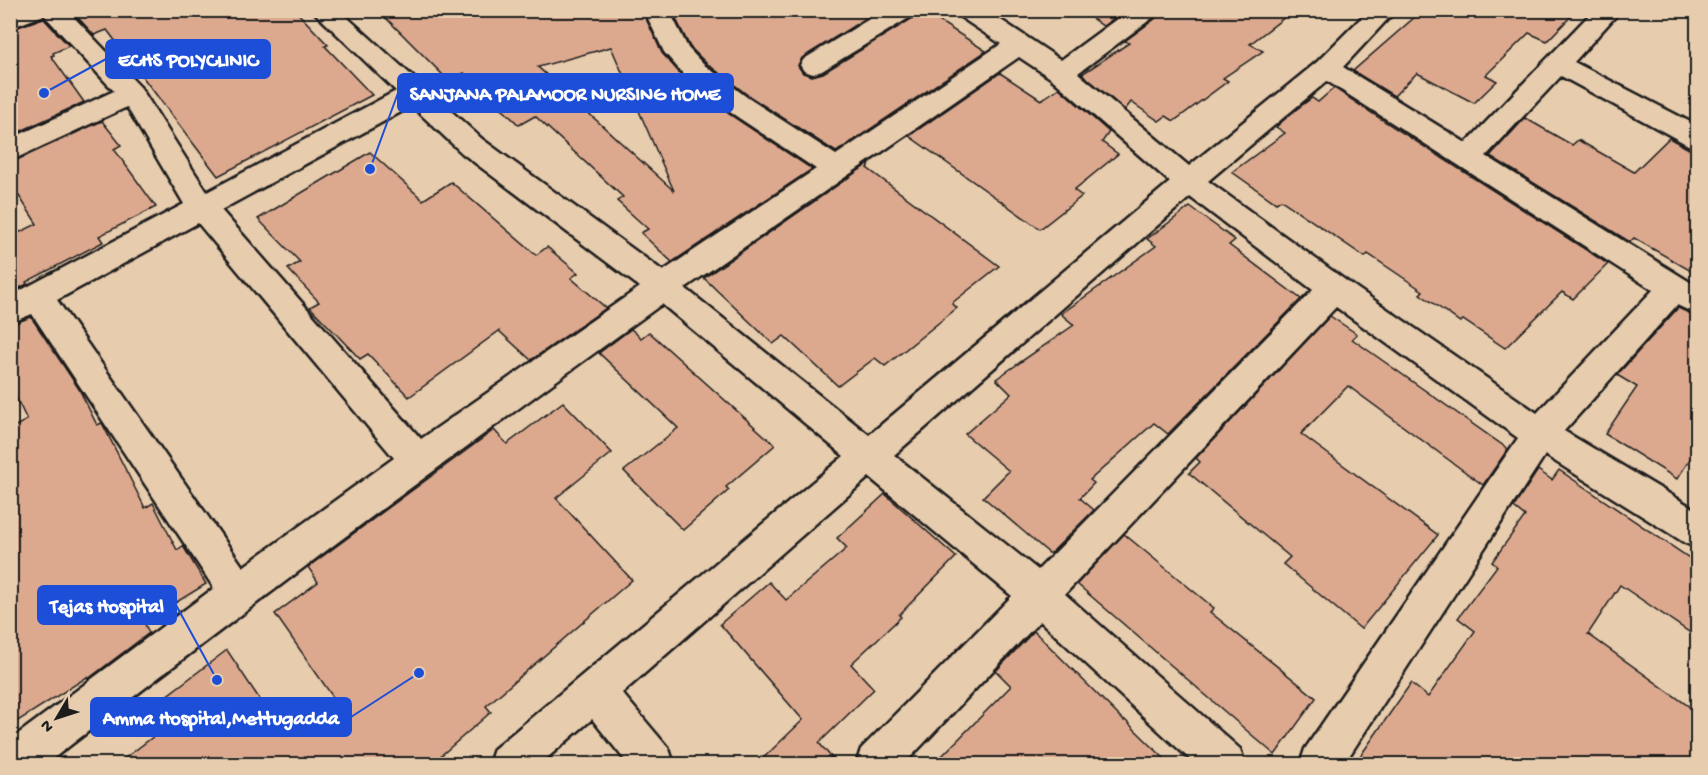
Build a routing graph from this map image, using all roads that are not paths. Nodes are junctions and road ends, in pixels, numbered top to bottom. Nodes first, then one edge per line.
1 (35, 10) edge
2 (53, 10) edge
3 (656, 10) edge
4 (903, 10) edge
5 (968, 10) edge
6 (1146, 10) edge
7 (1384, 10) edge
8 (1610, 10) edge
9 (329, 12) edge
10 (10, 20) edge
11 (1018, 45) junction
12 (1558, 64) junction
13 (813, 65) dead end
14 (1326, 68) junction
15 (1061, 74) junction
16 (414, 93) junction
17 (132, 94) junction
18 (1698, 138) edge
19 (10, 152) edge
20 (1467, 159) junction
21 (837, 169) junction
22 (1189, 182) junction
23 (201, 207) junction
24 (663, 287) junction
25 (1334, 289) junction
26 (1686, 296) edge
27 (24, 304) edge
28 (1540, 434) junction
29 (870, 455) junction
30 (418, 461) junction
31 (1698, 531) edge
32 (239, 592) junction
33 (1039, 595) junction
34 (594, 691) junction
35 (13, 765) edge
36 (509, 765) edge
37 (654, 765) edge
38 (876, 765) edge
39 (1225, 765) edge
40 (1320, 765) edge

1 - 10 street
2 - 17 street
3 - 21 street
4 - 13 street
5 - 11 street
6 - 15 street
7 - 14 street
8 - 12 street
9 - 16 street
11 - 15 street
11 - 21 street
12 - 18 street
12 - 20 street
14 - 20 street
14 - 22 street
15 - 22 street
16 - 23 street
16 - 24 street
17 - 19 street
17 - 23 street
20 - 26 street
21 - 24 street
22 - 25 street
22 - 29 street
23 - 27 street
23 - 30 street
24 - 29 street
24 - 30 street
25 - 28 street
25 - 33 street
26 - 28 street
27 - 32 street
28 - 31 street
28 - 40 street
29 - 33 street
29 - 34 street
30 - 32 street
32 - 35 street
33 - 38 street
33 - 39 street
34 - 36 street
34 - 37 street

